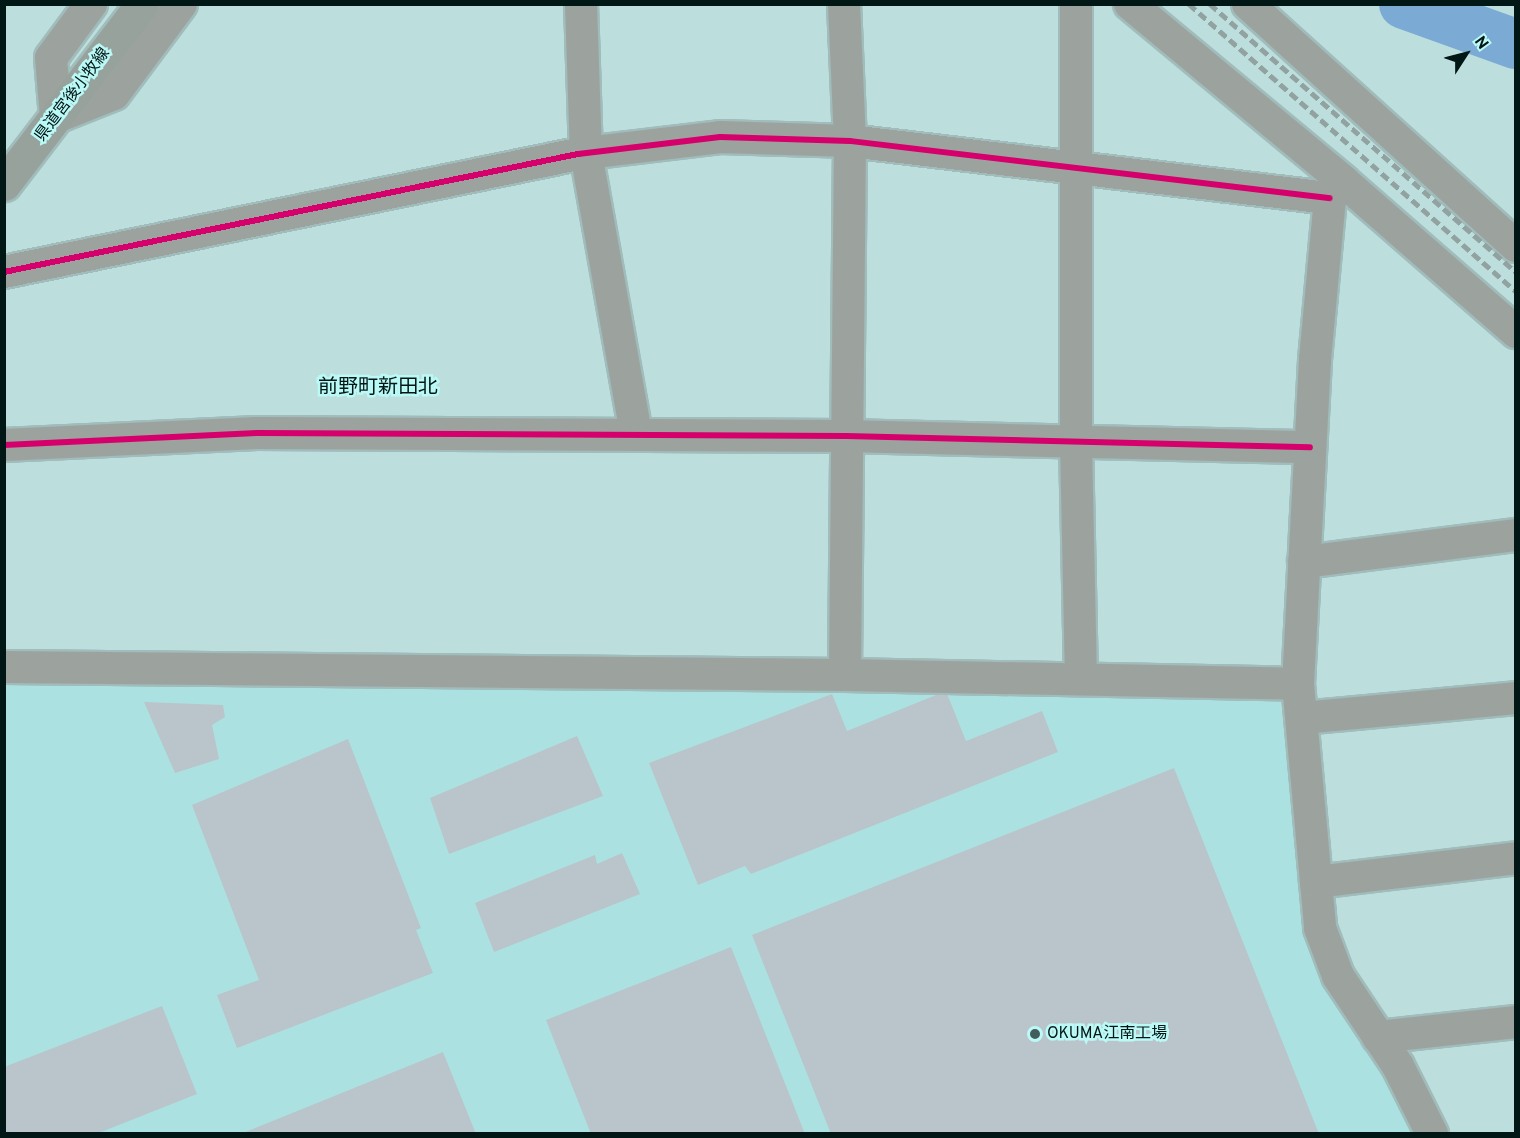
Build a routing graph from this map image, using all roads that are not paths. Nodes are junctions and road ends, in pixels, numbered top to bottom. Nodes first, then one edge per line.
1 (91, 4) edge
2 (142, 4) edge
3 (181, 4) edge
4 (581, 4) edge
5 (844, 4) edge
6 (1076, 4) edge
7 (1130, 4) edge
8 (1248, 4) edge
9 (56, 117) junction
10 (849, 141) junction
11 (586, 153) junction
12 (1076, 168) junction
13 (4, 184) edge
14 (1336, 190) junction
15 (1515, 246) edge
16 (4, 272) edge
17 (1515, 332) edge
18 (636, 435) junction
19 (846, 436) junction
20 (1076, 442) junction
21 (4, 445) edge
22 (1310, 447) junction
23 (1515, 535) edge
24 (1304, 562) junction
25 (4, 668) edge
26 (845, 675) junction
27 (1081, 679) junction
28 (1298, 684) junction
29 (1515, 698) edge
30 (1302, 718) junction
31 (1515, 858) edge
32 (1316, 882) junction
33 (1515, 1022) edge
34 (1378, 1037) junction
35 (1432, 1134) edge

1 - 9 street
2 - 9 main road, 県道宮後小牧線
3 - 9 street
4 - 11 street
5 - 10 street
6 - 12 street
7 - 14 street
8 - 15 street
9 - 13 main road, 県道宮後小牧線
10 - 11 street
10 - 12 street
10 - 19 street
11 - 16 street
11 - 18 street
12 - 14 street
12 - 20 street
14 - 17 street
14 - 22 street
18 - 19 street
18 - 21 street
19 - 20 street
19 - 26 street
20 - 22 street
20 - 27 street
22 - 24 street
23 - 24 street
24 - 28 street
25 - 26 street
26 - 27 street
27 - 28 street
28 - 30 street
29 - 30 street
30 - 32 street
31 - 32 street
32 - 34 street
33 - 34 street
34 - 35 street

